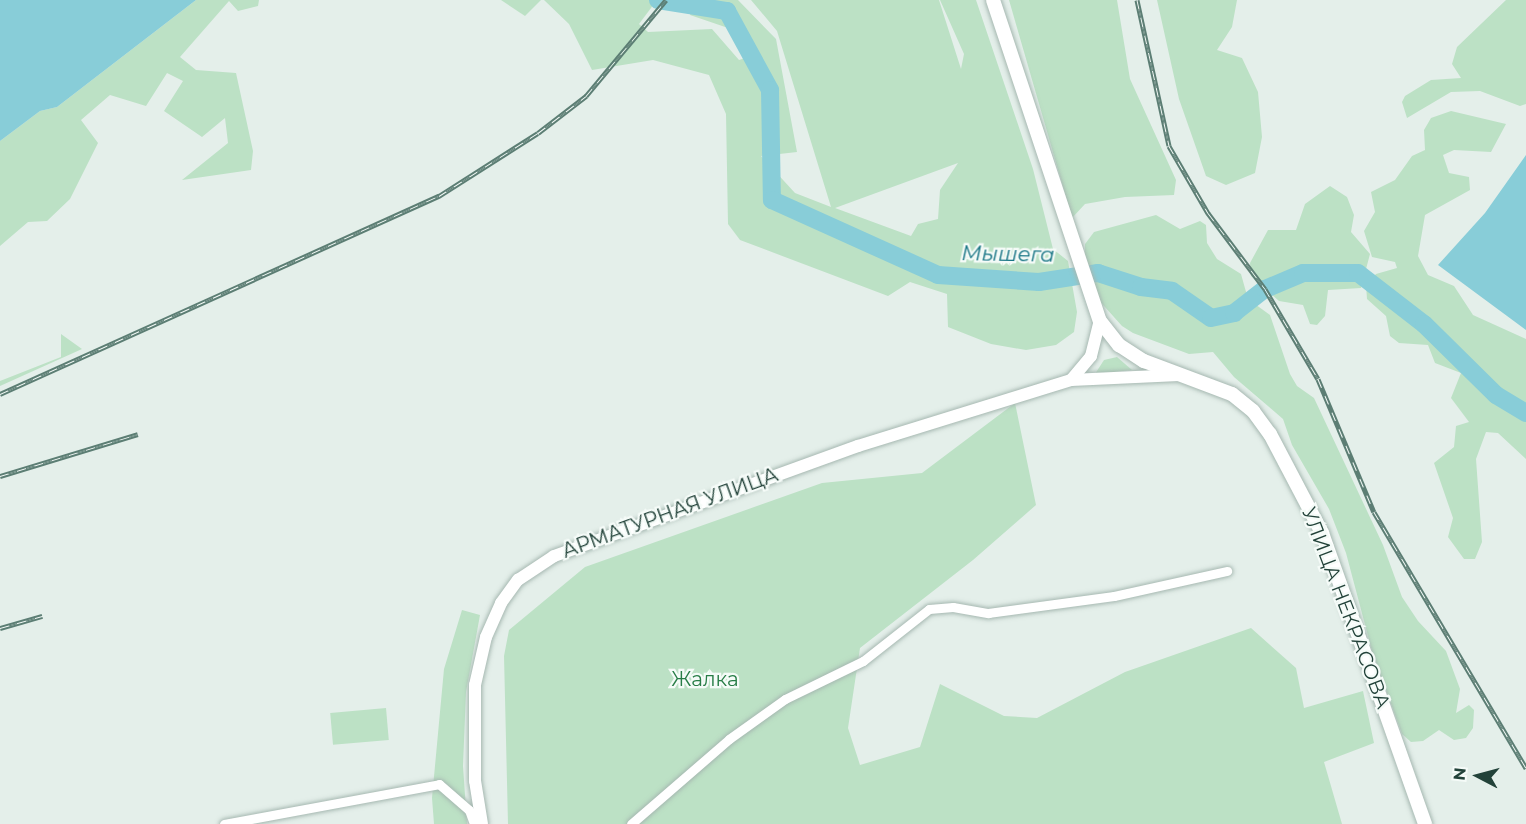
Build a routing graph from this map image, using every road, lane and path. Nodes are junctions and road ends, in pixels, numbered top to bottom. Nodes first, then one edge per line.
1 (993, 0) edge
2 (1100, 321) junction
3 (1180, 375) junction
4 (1071, 380) junction
5 (1227, 571) dead end
6 (224, 824) edge
7 (474, 824) edge
8 (482, 824) edge
9 (631, 824) edge
10 (1425, 824) edge

1 - 2 main road, УЛИЦА НЕКРАСОВА
2 - 3 main road, УЛИЦА НЕКРАСОВА
2 - 4 street
3 - 4 street, УЛИЦА НЕКРАСОВА
3 - 10 main road, УЛИЦА НЕКРАСОВА
4 - 8 street, АРМАТУРНАЯ УЛИЦА
5 - 9 street
6 - 7 street

